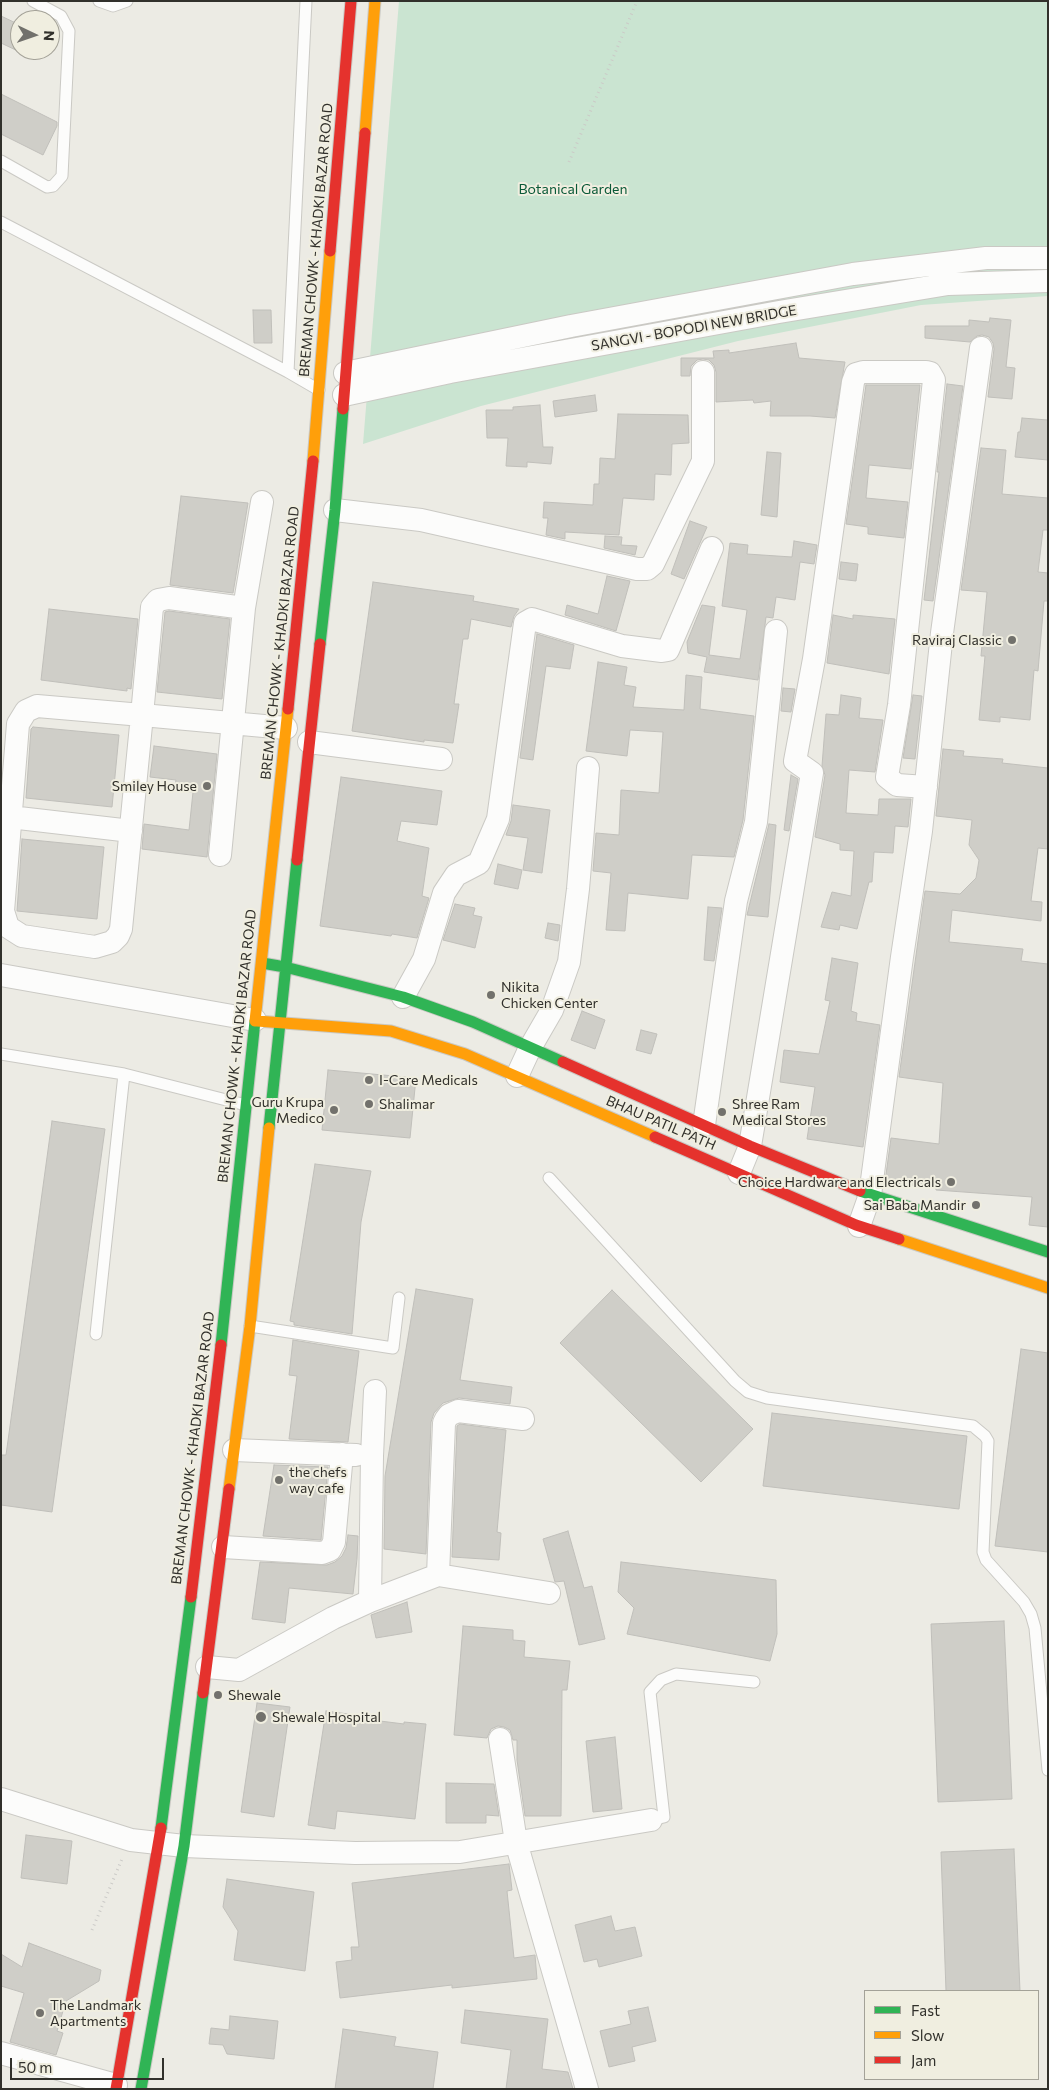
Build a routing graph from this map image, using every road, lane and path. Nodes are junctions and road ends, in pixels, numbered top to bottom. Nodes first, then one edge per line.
1 (33, 1) edge
2 (99, 1) edge
3 (127, 1) edge
4 (306, 1) edge
5 (351, 1) edge
6 (375, 1) edge
7 (637, 1) edge
8 (1, 161) edge
9 (569, 162) dead end
10 (1, 222) edge
11 (1048, 258) edge
12 (1048, 281) edge
13 (981, 348) dead end
14 (449, 361) junction
15 (288, 372) junction
16 (345, 372) junction
17 (703, 372) dead end
18 (319, 390) junction
19 (344, 395) junction
20 (262, 502) dead end
21 (322, 509) junction
22 (712, 548) dead end
23 (244, 608) junction
24 (776, 631) dead end
25 (142, 715) junction
26 (233, 723) junction
27 (286, 728) junction
28 (309, 742) junction
29 (441, 759) dead end
30 (588, 768) dead end
31 (926, 787) junction
32 (10, 817) junction
33 (131, 831) junction
34 (220, 854) dead end
35 (261, 963) junction
36 (285, 967) junction
37 (1, 975) edge
38 (403, 997) junction
39 (255, 1020) junction
40 (279, 1024) junction
41 (530, 1048) junction
42 (1, 1054) edge
43 (124, 1074) junction
44 (517, 1076) junction
45 (246, 1105) junction
46 (656, 1120) junction
47 (704, 1125) junction
48 (750, 1146) junction
49 (739, 1173) junction
50 (549, 1178) dead end
51 (870, 1195) junction
52 (859, 1226) junction
53 (1048, 1252) edge
54 (1048, 1288) edge
55 (399, 1298) dead end
56 (250, 1326) junction
57 (96, 1334) dead end
58 (375, 1392) dead end
59 (523, 1419) dead end
60 (234, 1450) junction
61 (342, 1454) junction
62 (372, 1456) junction
63 (223, 1547) junction
64 (438, 1575) junction
65 (549, 1593) dead end
66 (370, 1601) junction
67 (207, 1668) junction
68 (754, 1682) dead end
69 (500, 1739) dead end
70 (1048, 1770) edge
71 (1, 1800) edge
72 (652, 1820) joint
73 (131, 1840) junction
74 (516, 1842) junction
75 (159, 1844) junction
76 (184, 1846) junction
77 (92, 1930) dead end
78 (1, 2053) edge
79 (116, 2087) edge
80 (141, 2089) edge
81 (587, 2089) edge

1 - 8 lane
2 - 3 lane
4 - 15 lane
5 - 18 main road, BREMAN CHOWK - KHADKI BAZAR ROAD
6 - 16 main road, BREMAN CHOWK - KHADKI BAZAR ROAD
7 - 9 path
10 - 15 lane
11 - 14 street, SANGVI - BOPODI NEW BRIDGE
12 - 14 street, SANGVI - BOPODI NEW BRIDGE
13 - 31 street
14 - 16 street, SANGVI - BOPODI NEW BRIDGE
14 - 19 street, SANGVI - BOPODI NEW BRIDGE
15 - 18 lane
16 - 19 main road, BREMAN CHOWK - KHADKI BAZAR ROAD
17 - 21 street
18 - 21 main road, BREMAN CHOWK - KHADKI BAZAR ROAD
19 - 21 main road, BREMAN CHOWK - KHADKI BAZAR ROAD
20 - 23 street
21 - 27 main road, BREMAN CHOWK - KHADKI BAZAR ROAD
21 - 28 main road, BREMAN CHOWK - KHADKI BAZAR ROAD
22 - 38 street
23 - 25 street
23 - 26 street
24 - 47 street
25 - 26 street
25 - 32 street
25 - 33 street
26 - 27 street
26 - 34 street
27 - 35 main road, BREMAN CHOWK - KHADKI BAZAR ROAD
28 - 29 street
28 - 36 main road, BREMAN CHOWK - KHADKI BAZAR ROAD
30 - 41 street
31 - 48 street
31 - 51 street
32 - 33 street
32 - 33 street
35 - 36 main road, BHAU PATIL PATH
35 - 39 main road, BREMAN CHOWK - KHADKI BAZAR ROAD
36 - 38 main road, BHAU PATIL PATH
36 - 40 main road, BREMAN CHOWK - KHADKI BAZAR ROAD
37 - 39 street
38 - 41 main road, BHAU PATIL PATH
39 - 40 main road, BHAU PATIL PATH
39 - 45 main road, BREMAN CHOWK - KHADKI BAZAR ROAD
40 - 44 main road, BHAU PATIL PATH
40 - 56 main road, BREMAN CHOWK - KHADKI BAZAR ROAD
41 - 44 street
41 - 46 main road, BHAU PATIL PATH
42 - 43 lane
43 - 45 lane
43 - 57 lane
44 - 46 main road, BHAU PATIL PATH
45 - 75 main road, BREMAN CHOWK - KHADKI BAZAR ROAD
46 - 47 main road, BHAU PATIL PATH
46 - 49 main road, BHAU PATIL PATH
47 - 48 main road, BHAU PATIL PATH
48 - 49 street
48 - 51 main road, BHAU PATIL PATH
49 - 52 main road, BHAU PATIL PATH
50 - 70 lane
51 - 52 street
51 - 53 main road, BHAU PATIL PATH
52 - 54 main road, BHAU PATIL PATH
55 - 56 lane
56 - 60 main road, BREMAN CHOWK - KHADKI BAZAR ROAD
58 - 62 street
59 - 64 street
60 - 61 street
60 - 63 main road, BREMAN CHOWK - KHADKI BAZAR ROAD
61 - 62 street
61 - 63 street
62 - 66 street
63 - 67 main road, BREMAN CHOWK - KHADKI BAZAR ROAD
64 - 65 street
64 - 66 street
66 - 67 street
67 - 76 main road, BREMAN CHOWK - KHADKI BAZAR ROAD
68 - 72 lane
69 - 74 street
71 - 73 street
72 - 74 street
73 - 75 street
73 - 77 path
74 - 76 street
74 - 81 street
75 - 76 street
75 - 79 main road, BREMAN CHOWK - KHADKI BAZAR ROAD
76 - 80 main road, BREMAN CHOWK - KHADKI BAZAR ROAD
78 - 79 street

